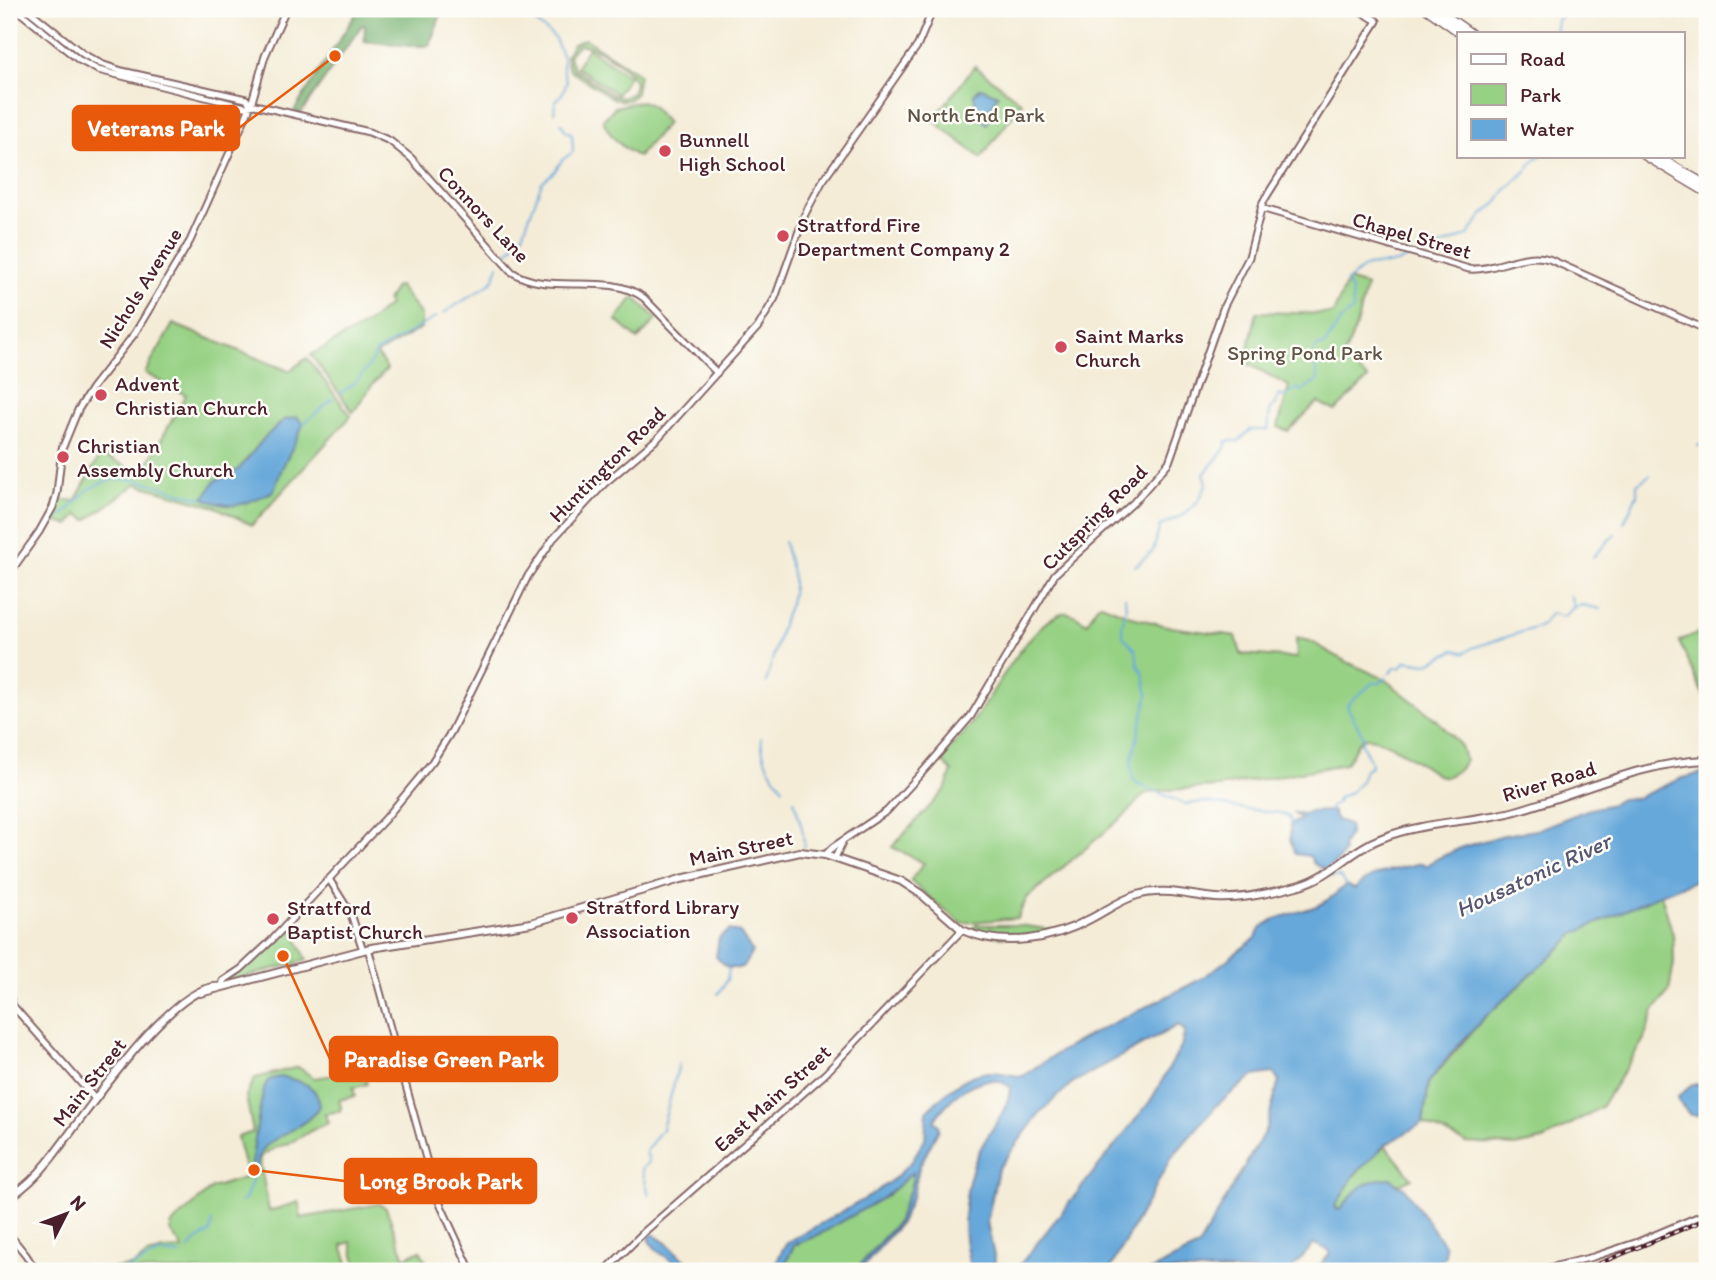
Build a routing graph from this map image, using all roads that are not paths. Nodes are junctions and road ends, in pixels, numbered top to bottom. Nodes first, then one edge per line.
1 (16, 9) edge
2 (27, 9) edge
3 (286, 9) edge
4 (933, 9) edge
5 (1357, 9) edge
6 (1426, 9) edge
7 (1437, 9) edge
8 (1459, 32) edge
9 (1470, 32) edge
10 (153, 82) junction
11 (251, 105) junction
12 (1648, 158) edge
13 (1660, 158) edge
14 (1707, 185) edge
15 (1707, 193) edge
16 (1261, 208) junction
17 (1707, 330) edge
18 (717, 373) junction
19 (9, 574) edge
20 (1707, 760) edge
21 (1399, 833) joint
22 (842, 843) junction
23 (825, 855) junction
24 (835, 858) junction
25 (329, 879) junction
26 (962, 930) junction
27 (366, 949) junction
28 (222, 987) junction
29 (9, 995) edge
30 (95, 1099) junction
31 (9, 1198) edge
32 (1707, 1213) edge
33 (9, 1234) edge
34 (36, 1271) edge
35 (471, 1271) edge
36 (605, 1271) edge
37 (1536, 1271) edge

1 - 10 street
2 - 10 street
3 - 11 street, Nichols Avenue
4 - 18 street, Huntington Road
5 - 16 street, Cutspring Road
6 - 8 highway
7 - 9 highway
10 - 11 street, Connors Lane
11 - 18 street, Connors Lane
11 - 19 street, Nichols Avenue
12 - 15 highway
13 - 14 highway
16 - 17 street, Chapel Street
16 - 22 street, Cutspring Road
18 - 25 street, Huntington Road
20 - 21 main road, River Road
21 - 26 main road, Main Street
22 - 23 street, Cutspring Road
22 - 24 street, Cutspring Road
23 - 24 main road, Main Street
23 - 27 main road, Main Street
24 - 26 main road, Main Street
25 - 27 street
25 - 28 street, Huntington Road
26 - 36 street, East Main Street
27 - 28 main road, Main Street
27 - 35 street
28 - 30 main road, Main Street
29 - 30 street
30 - 31 main road, Main Street
32 - 37 street
33 - 34 street

